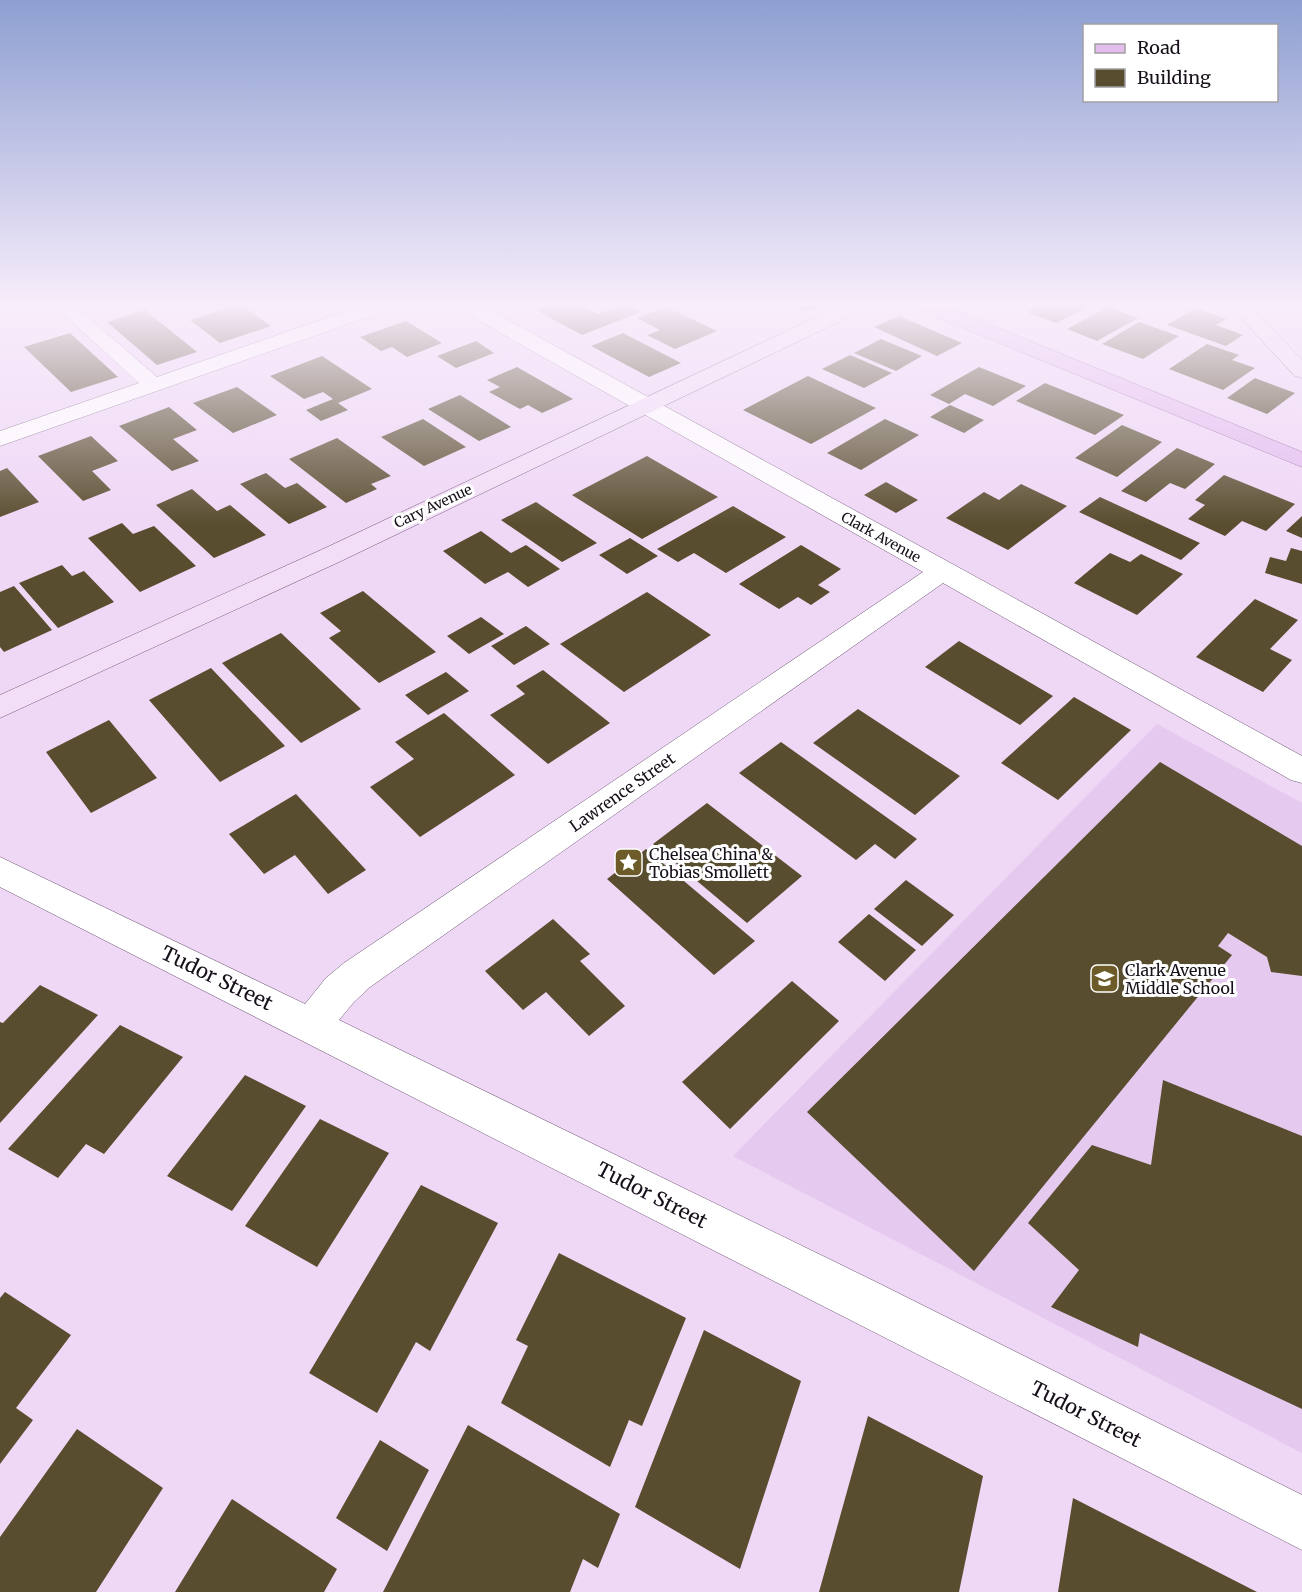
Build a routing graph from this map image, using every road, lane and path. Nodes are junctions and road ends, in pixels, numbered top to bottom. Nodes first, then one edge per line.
1 (144, 376) edge
2 (179, 376) edge
3 (592, 376) edge
4 (708, 376) edge
5 (1096, 376) edge
6 (154, 385) junction
7 (645, 406) junction
8 (0, 439) edge
9 (1302, 460) edge
10 (942, 571) junction
11 (0, 707) edge
12 (1302, 771) edge
13 (0, 871) edge
14 (312, 1025) junction
15 (1302, 1523) edge

1 - 6 street
2 - 6 street
3 - 7 street, Clark Avenue
4 - 7 main road, Cary Avenue
5 - 9 main road
6 - 8 street
7 - 10 street, Clark Avenue
7 - 11 main road, Cary Avenue
10 - 12 street, Clark Avenue
10 - 14 street, Lawrence Street
13 - 14 street, Tudor Street
14 - 15 street, Tudor Street

